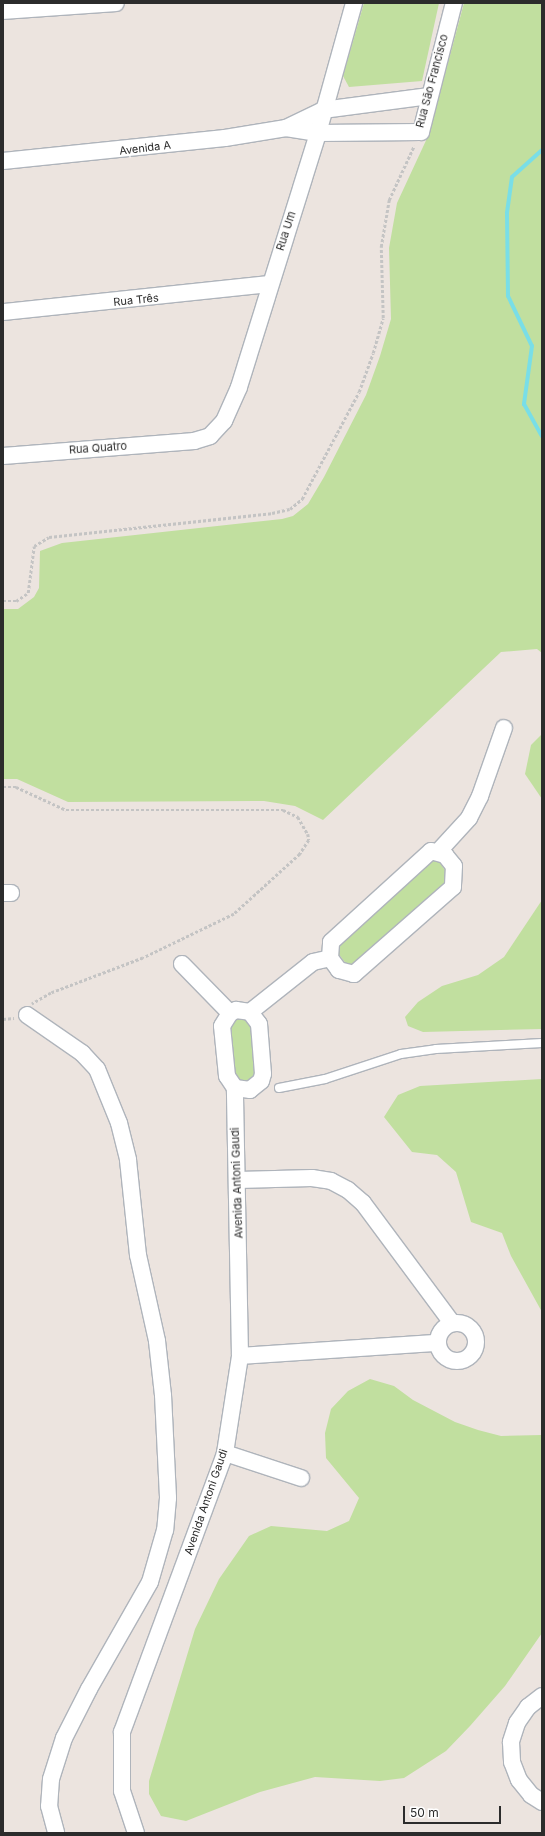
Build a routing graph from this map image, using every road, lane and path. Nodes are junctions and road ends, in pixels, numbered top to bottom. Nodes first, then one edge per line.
1 (116, 3) edge
2 (354, 3) edge
3 (454, 3) edge
4 (3, 11) edge
5 (429, 96) junction
6 (323, 110) junction
7 (286, 128) junction
8 (421, 132) junction
9 (318, 133) junction
10 (3, 161) edge
11 (269, 284) junction
12 (3, 312) edge
13 (194, 441) joint
14 (3, 456) edge
15 (3, 601) edge
16 (504, 728) dead end
17 (3, 787) edge
18 (438, 852) junction
19 (330, 958) junction
20 (182, 964) dead end
21 (250, 1012) junction
22 (230, 1013) junction
23 (27, 1015) joint
24 (542, 1043) edge
25 (235, 1088) junction
26 (279, 1088) dead end
27 (238, 1180) junction
28 (452, 1323) junction
29 (438, 1343) junction
30 (240, 1356) junction
31 (225, 1453) junction
32 (301, 1478) dead end
33 (542, 1696) edge
34 (542, 1802) edge
35 (56, 1833) edge
36 (136, 1833) edge

1 - 4 street
2 - 6 street, Rua Um
3 - 5 street, Rua São Francisco
5 - 6 street, Avenida A
5 - 8 street, Rua São Francisco
6 - 7 street, Avenida A
6 - 9 street, Rua Um
7 - 9 street, Avenida A
7 - 10 street, Avenida A
8 - 9 street, Rua São Francisco
8 - 15 path
9 - 11 street, Rua Um
11 - 12 street, Rua Três
11 - 13 street, Rua Um
13 - 14 street, Rua Quatro
16 - 18 street
17 - 23 path
18 - 19 street
18 - 19 street
19 - 21 street
20 - 22 street
21 - 22 street
21 - 25 street
22 - 25 street
23 - 35 street
24 - 26 lane
25 - 27 street, Avenida Antoni Gaudi
27 - 28 street
27 - 30 street, Avenida Antoni Gaudi
28 - 29 street
28 - 29 street
29 - 30 street
30 - 31 street, Avenida Antoni Gaudi
31 - 32 street
31 - 36 street, Avenida Antoni Gaudi
33 - 34 street

